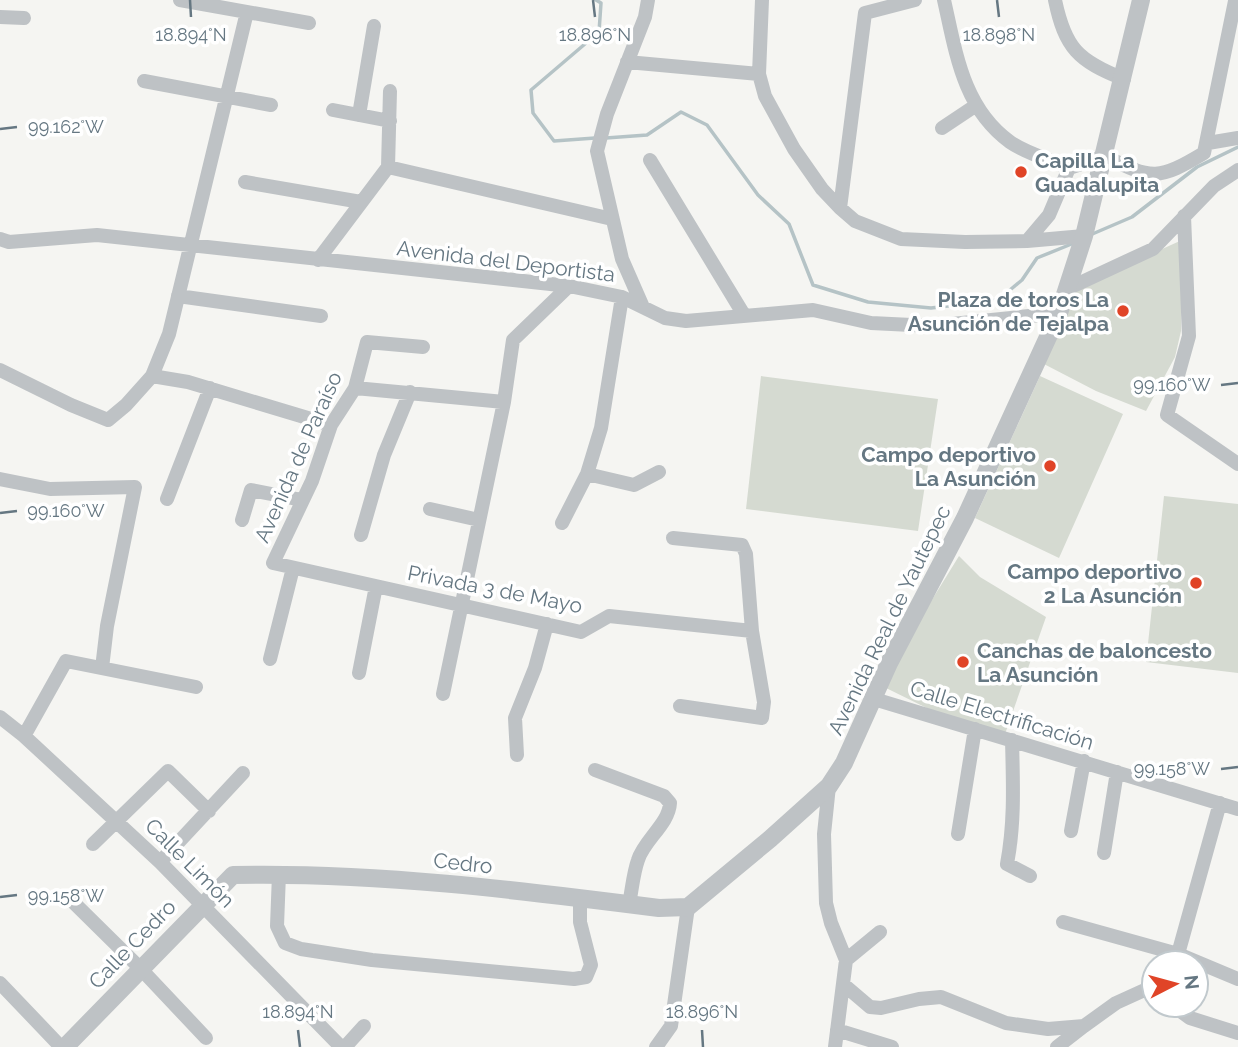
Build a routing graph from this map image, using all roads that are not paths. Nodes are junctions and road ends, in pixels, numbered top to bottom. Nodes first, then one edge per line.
1 (180, 0) edge
2 (648, 0) edge
3 (762, 0) edge
4 (915, 0) edge
5 (944, 0) edge
6 (1055, 0) edge
7 (1141, 0) edge
8 (1230, 0) edge
9 (1237, 1) edge
10 (878, 4) edge
11 (247, 12) junction
12 (0, 17) edge
13 (24, 18) dead end
14 (309, 23) dead end
15 (374, 26) dead end
16 (627, 62) junction
17 (759, 74) junction
18 (1124, 79) junction
19 (145, 81) dead end
20 (390, 90) dead end
21 (228, 97) junction
22 (271, 105) dead end
23 (975, 106) junction
24 (333, 110) dead end
25 (359, 115) junction
26 (390, 121) junction
27 (942, 128) dead end
28 (1238, 138) edge
29 (1206, 148) junction
30 (1105, 156) junction
31 (650, 160) dead end
32 (388, 167) junction
33 (1069, 168) junction
34 (1238, 170) edge
35 (245, 181) dead end
36 (361, 202) junction
37 (840, 208) junction
38 (1184, 216) junction
39 (612, 219) junction
40 (1084, 237) junction
41 (0, 239) edge
42 (1027, 240) junction
43 (190, 243) junction
44 (318, 260) junction
45 (1071, 282) junction
46 (569, 286) junction
47 (178, 296) junction
48 (622, 297) junction
49 (643, 307) junction
50 (1059, 313) junction
51 (744, 315) junction
52 (320, 316) dead end
53 (423, 347) dead end
54 (0, 370) edge
55 (152, 376) junction
56 (210, 388) junction
57 (355, 388) junction
58 (410, 392) junction
59 (504, 402) junction
60 (331, 425) junction
61 (1238, 464) edge
62 (659, 472) dead end
63 (587, 474) junction
64 (0, 478) edge
65 (167, 499) dead end
66 (302, 500) junction
67 (430, 509) dead end
68 (242, 520) dead end
69 (480, 520) junction
70 (562, 523) dead end
71 (361, 535) dead end
72 (673, 538) dead end
73 (273, 563) joint
74 (293, 568) junction
75 (376, 586) junction
76 (461, 606) junction
77 (547, 624) junction
78 (752, 631) junction
79 (270, 659) dead end
80 (102, 668) junction
81 (359, 673) dead end
82 (197, 687) dead end
83 (443, 694) dead end
84 (874, 699) junction
85 (680, 706) dead end
86 (3, 723) edge
87 (975, 729) junction
88 (24, 736) junction
89 (1012, 740) junction
90 (517, 755) dead end
91 (1084, 761) junction
92 (595, 770) dead end
93 (1117, 772) junction
94 (243, 773) dead end
95 (829, 786) junction
96 (1220, 803) junction
97 (1238, 809) edge
98 (209, 811) junction
99 (117, 821) junction
100 (1071, 831) dead end
101 (958, 834) dead end
102 (93, 844) dead end
103 (1104, 853) dead end
104 (160, 862) junction
105 (279, 874) junction
106 (233, 875) joint
107 (1030, 876) dead end
108 (68, 898) dead end
109 (580, 898) junction
110 (202, 904) junction
111 (629, 904) junction
112 (688, 907) junction
113 (1063, 922) dead end
114 (880, 932) dead end
115 (1145, 949) edge
116 (1178, 949) edge
117 (846, 960) junction
118 (140, 968) junction
119 (1210, 970) edge
120 (1238, 979) edge
121 (0, 983) edge
122 (843, 984) junction
123 (1140, 993) edge
124 (1194, 1019) edge
125 (364, 1026) dead end
126 (1084, 1026) junction
127 (837, 1030) junction
128 (1238, 1033) edge
129 (206, 1038) dead end
130 (63, 1047) edge
131 (343, 1047) edge
132 (656, 1047) edge
133 (835, 1047) edge
134 (892, 1047) edge
135 (1057, 1047) edge

1 - 11 street
2 - 16 street
3 - 17 street
4 - 10 street
5 - 23 street
6 - 18 street
7 - 18 street, Avenida Real de Yautepec
8 - 9 street
9 - 29 street
10 - 37 street
11 - 14 street
11 - 21 street
12 - 13 street
15 - 25 street
16 - 17 street
16 - 39 street
17 - 37 street
18 - 30 street, Avenida Real de Yautepec
19 - 21 street
20 - 26 street
21 - 22 street
21 - 43 street
23 - 27 street
23 - 33 street
24 - 25 street
25 - 26 street
26 - 32 street
28 - 29 street
29 - 30 street
30 - 33 street
30 - 40 street, Avenida Real de Yautepec
31 - 51 street
32 - 36 street
32 - 39 street
33 - 42 street
34 - 38 street
35 - 36 street
36 - 44 street
37 - 42 street
38 - 45 street
38 - 61 street
39 - 49 street
40 - 42 street
40 - 45 street, Avenida Real de Yautepec
41 - 43 street, Avenida del Deportista
43 - 44 street, Avenida del Deportista
43 - 47 street
44 - 46 street, Avenida del Deportista
45 - 50 street, Avenida Real de Yautepec
46 - 48 street, Avenida del Deportista
46 - 59 street
47 - 52 street
47 - 55 street
48 - 49 street, Avenida del Deportista
48 - 63 street
49 - 51 street, Avenida del Deportista
50 - 51 street, Avenida del Deportista
50 - 84 street, Avenida Real de Yautepec
53 - 57 street, Avenida de Paraíso
54 - 55 street
55 - 56 street
56 - 60 street
56 - 65 street
57 - 58 street
57 - 60 street, Avenida de Paraíso
58 - 59 street
58 - 71 street
59 - 69 street
60 - 66 street, Avenida de Paraíso
62 - 63 street
63 - 70 street
64 - 80 street
66 - 68 street
66 - 73 street, Avenida de Paraíso
67 - 69 street
69 - 76 street
72 - 78 street
73 - 74 street, Privada 3 de Mayo
74 - 75 street, Privada 3 de Mayo
74 - 79 street
75 - 76 street, Privada 3 de Mayo
75 - 81 street
76 - 77 street, Privada 3 de Mayo
76 - 83 street
77 - 78 street, Privada 3 de Mayo
77 - 90 street
78 - 85 street
80 - 82 street
80 - 88 street
84 - 87 street, Calle Electrificación
84 - 95 street, Avenida Real de Yautepec
86 - 88 street, Calle Limón
87 - 89 street, Calle Electrificación
87 - 101 street
88 - 99 street, Calle Limón
89 - 91 street, Calle Electrificación
89 - 107 street
91 - 93 street, Calle Electrificación
91 - 100 street
92 - 111 street
93 - 96 street, Calle Electrificación
93 - 103 street
94 - 98 street
95 - 112 street, Avenida Real de Yautepec
95 - 117 street
96 - 97 street, Calle Electrificación
96 - 116 street
98 - 99 street
98 - 104 street
99 - 102 street
99 - 104 street, Calle Limón
104 - 110 street, Calle Limón
105 - 106 street, Cedro
105 - 109 street, Cedro
105 - 109 street
106 - 110 street, Calle Cedro
108 - 118 street
109 - 111 street, Cedro
110 - 118 street, Calle Cedro
110 - 131 street, Calle Limón
111 - 112 street, Cedro
112 - 132 street
113 - 115 street
114 - 117 street
117 - 122 street
118 - 129 street
118 - 130 street, Calle Cedro
119 - 120 street
121 - 130 street
122 - 126 street
122 - 127 street
123 - 126 street
124 - 128 street
125 - 131 street
126 - 135 street
127 - 133 street
127 - 134 street

